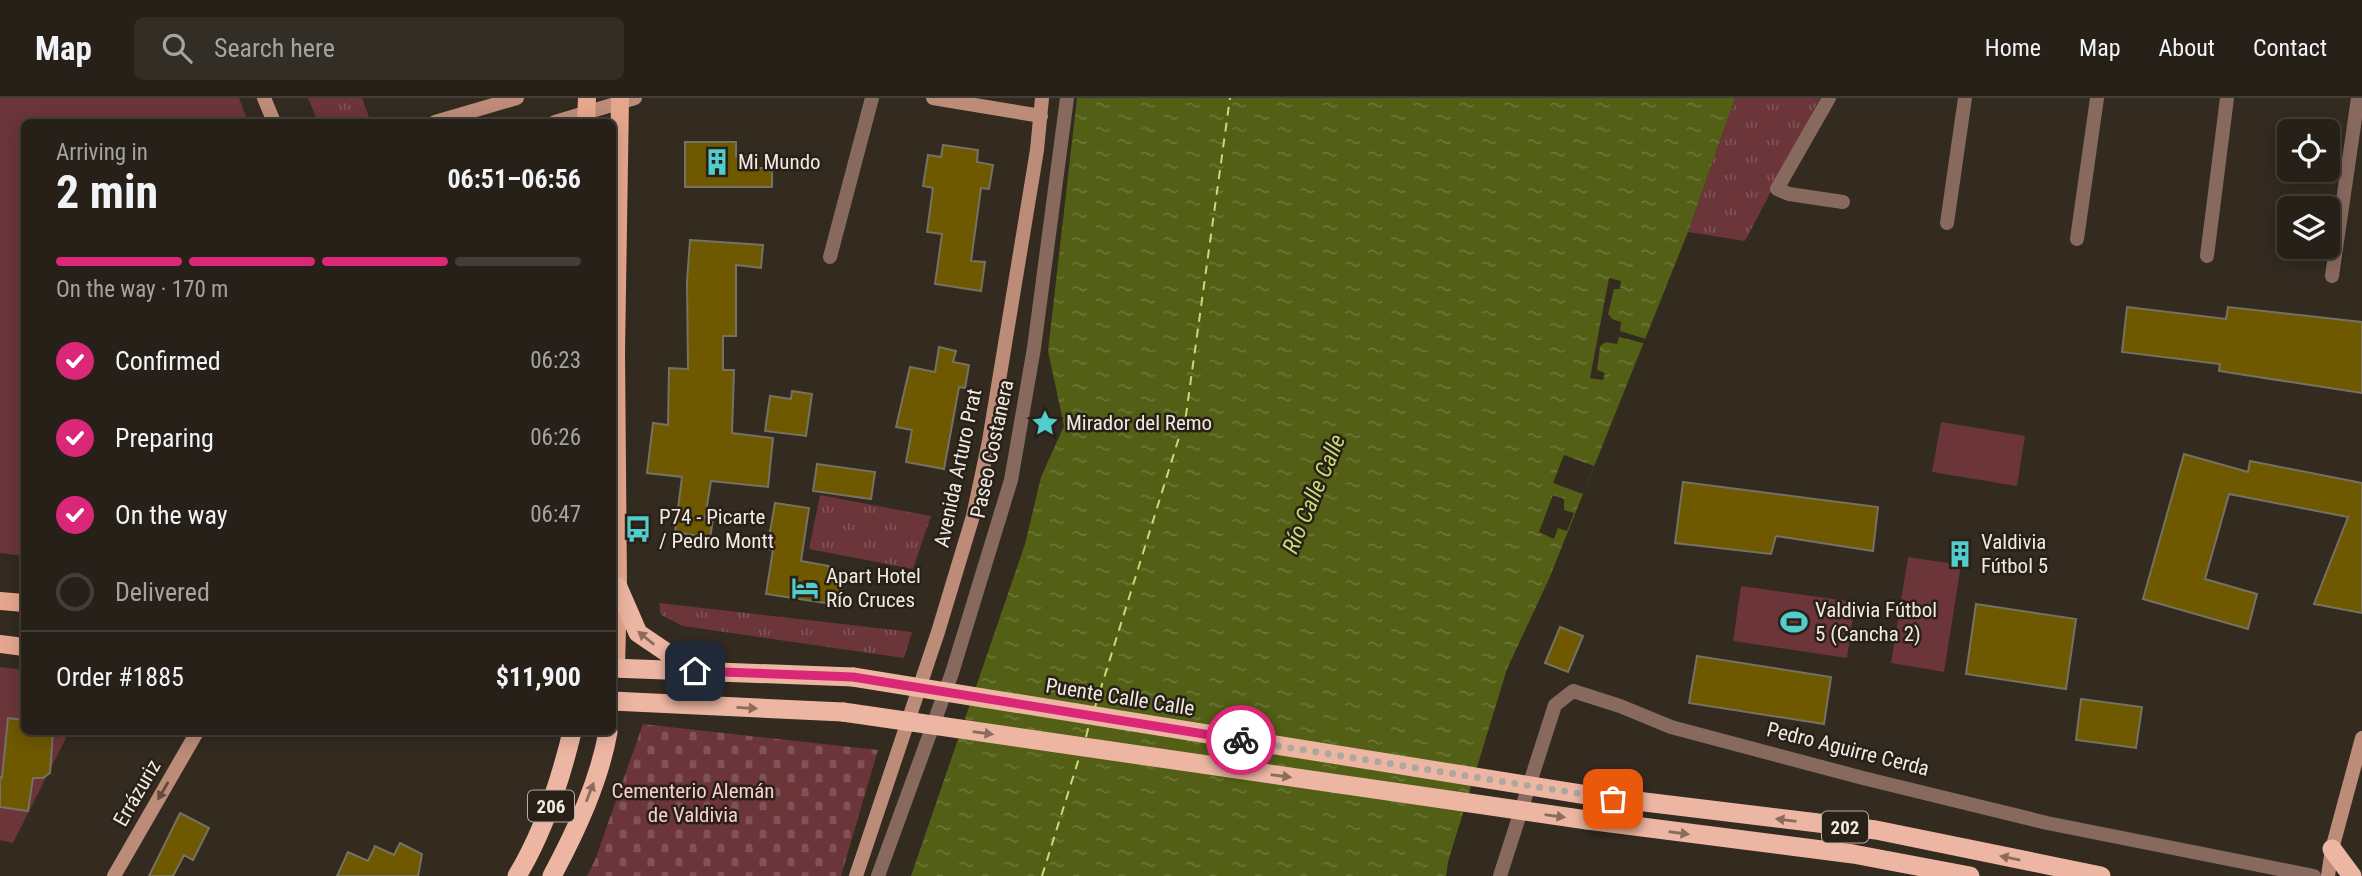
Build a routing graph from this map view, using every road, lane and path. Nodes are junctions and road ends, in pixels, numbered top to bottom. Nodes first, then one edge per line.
1 (264, 98) edge
2 (517, 98) edge
3 (872, 98) edge
4 (933, 98) edge
5 (1042, 98) edge
6 (1067, 98) edge
7 (1829, 98) edge
8 (1965, 98) edge
9 (2097, 98) edge
10 (2227, 98) edge
11 (2358, 98) edge
12 (625, 100) edge
13 (586, 111) edge
14 (1041, 116) junction
15 (273, 119) edge
16 (445, 119) edge
17 (563, 119) edge
18 (1843, 202) dead end
19 (1947, 223) dead end
20 (2077, 239) dead end
21 (2207, 256) dead end
22 (830, 257) dead end
23 (2332, 276) dead end
24 (618, 587) junction
25 (0, 601) edge
26 (21, 603) edge
27 (616, 628) edge
28 (0, 644) edge
29 (21, 647) edge
30 (616, 668) edge
31 (695, 671) junction
32 (616, 702) edge
33 (195, 735) edge
34 (571, 735) edge
35 (607, 735) edge
36 (2362, 741) edge
37 (2332, 849) junction
38 (114, 876) edge
39 (517, 876) edge
40 (552, 876) edge
41 (856, 876) edge
42 (878, 876) edge
43 (1500, 876) edge
44 (1970, 876) edge
45 (2101, 876) edge
46 (2315, 876) edge
47 (2328, 876) edge
48 (2352, 876) edge

1 - 15 main road
2 - 16 main road
3 - 22 street
4 - 14 main road
5 - 14 main road, Avenida Arturo Prat
6 - 42 street, Paseo Costanera
7 - 18 street
8 - 19 street
9 - 20 street
10 - 21 street
11 - 23 street
12 - 13 main road
12 - 24 main road
13 - 17 main road
14 - 41 main road, Avenida Arturo Prat
24 - 27 main road
31 -> 24 highway
25 - 26 main road
28 - 29 main road
30 - 31 highway, 202
45 -> 31 highway, Puente Calle Calle / 202, bridge
32 -> 44 highway, 202, bridge
33 -> 38 main road, Errázuriz
34 - 39 highway, 206
40 -> 35 highway, 206
36 - 37 main road
37 - 47 main road
37 - 48 highway
43 - 46 street, Pedro Aguirre Cerda

